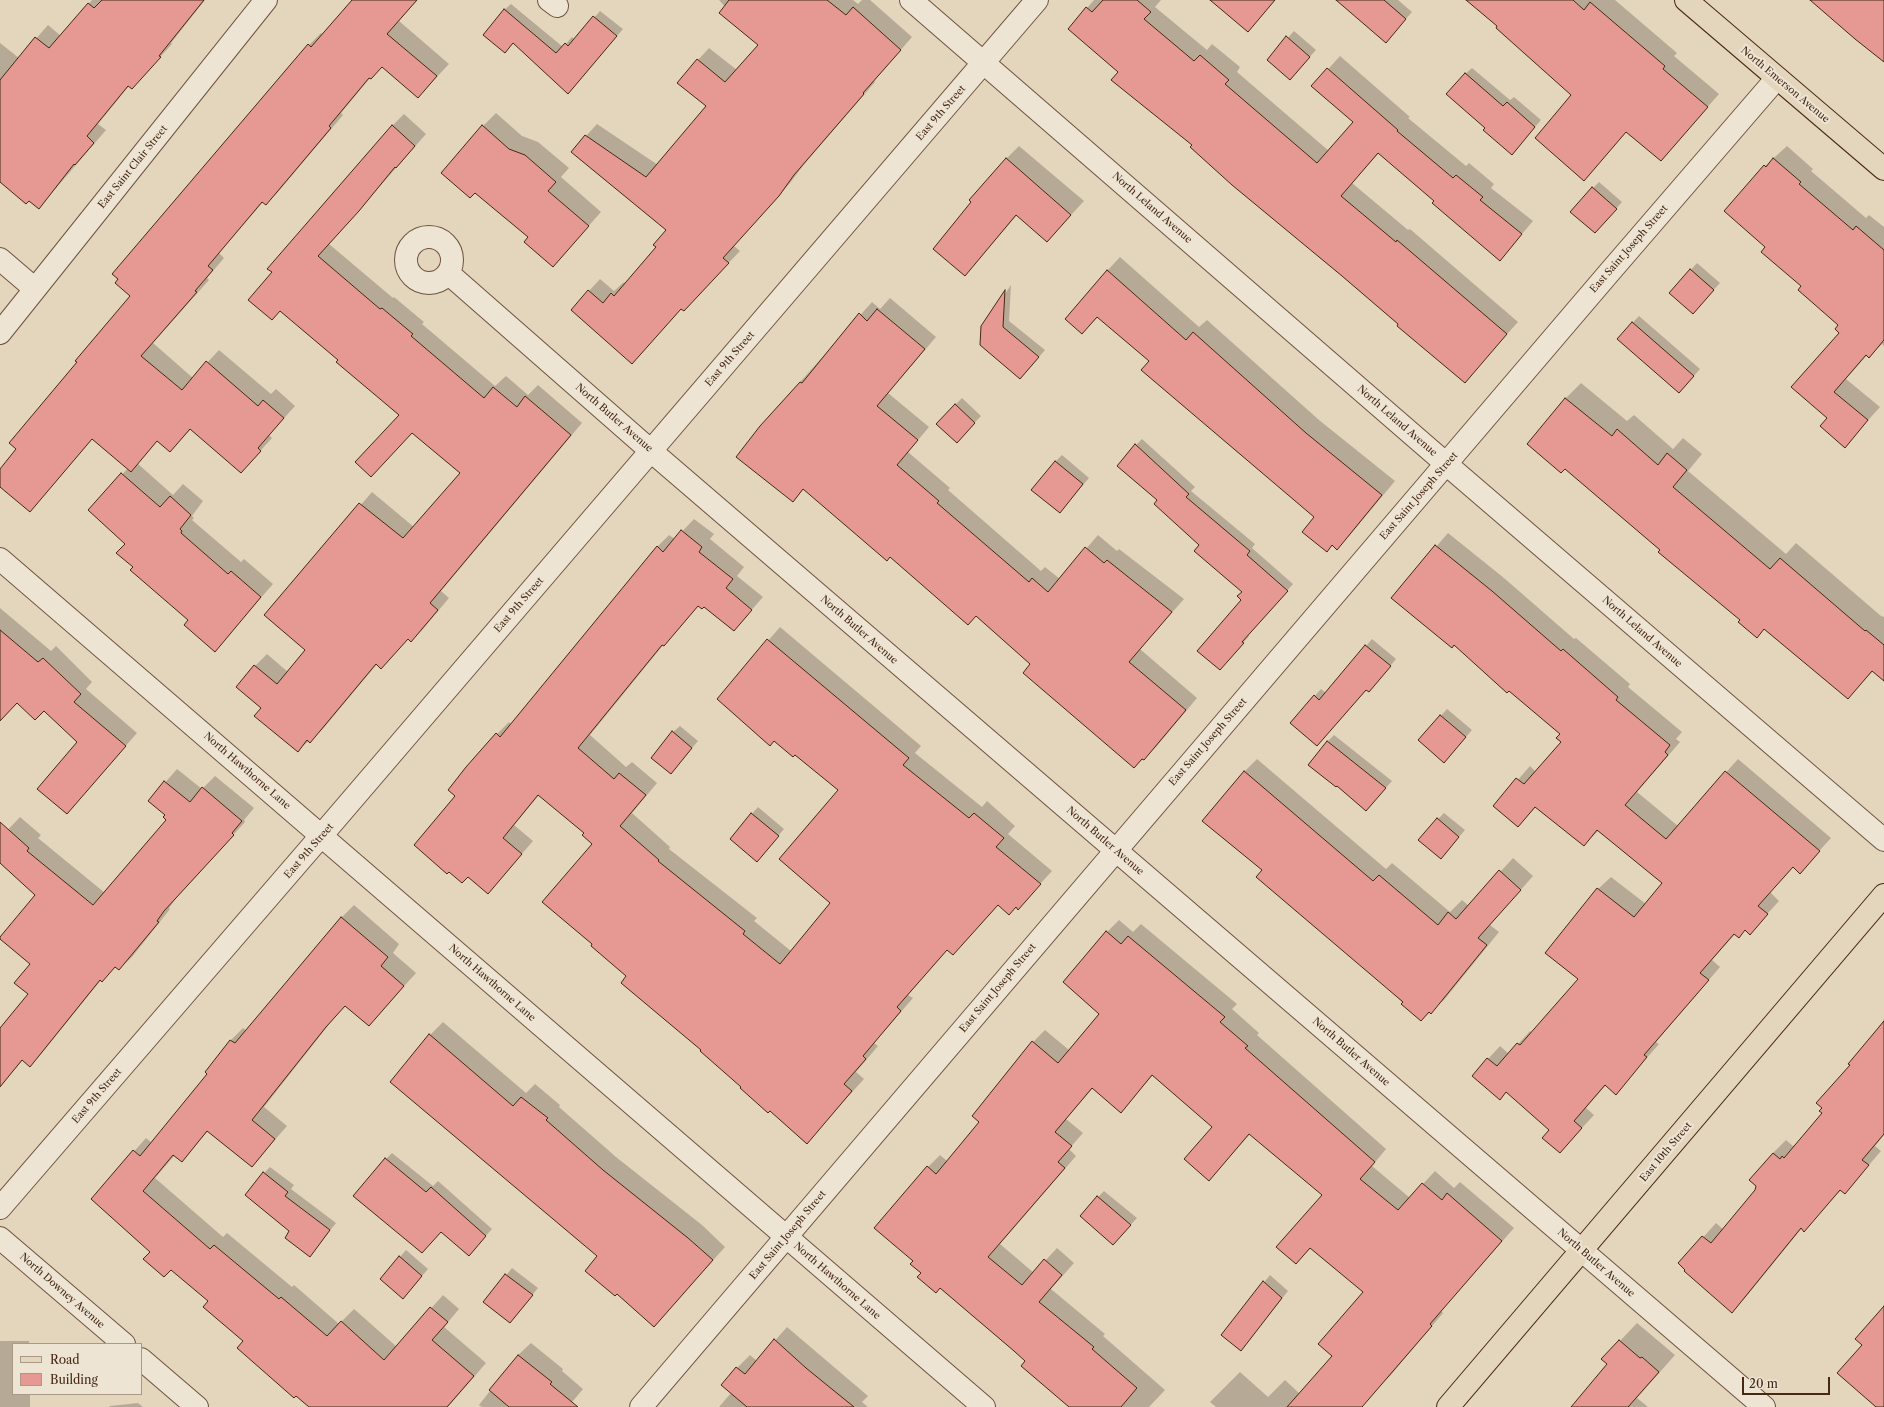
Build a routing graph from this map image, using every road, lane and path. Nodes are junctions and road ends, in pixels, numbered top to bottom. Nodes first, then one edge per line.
1 (266, 0) edge
2 (911, 0) edge
3 (1037, 0) edge
4 (1686, 0) edge
5 (984, 62) junction
6 (1777, 78) junction
7 (1884, 169) edge
8 (0, 259) edge
9 (448, 273) dead end
10 (35, 289) junction
11 (0, 333) edge
12 (651, 451) junction
13 (1446, 464) junction
14 (0, 559) edge
15 (322, 836) junction
16 (1884, 840) edge
17 (1116, 850) junction
18 (1884, 895) edge
19 (0, 1208) edge
20 (787, 1237) junction
21 (0, 1238) edge
22 (1582, 1251) junction
23 (123, 1343) edge
24 (142, 1360) edge
25 (197, 1407) edge
26 (641, 1407) edge
27 (984, 1407) edge
28 (1448, 1407) edge
29 (1764, 1407) edge

1 - 10 street, East Saint Clair Street
2 - 5 street, North Leland Avenue
3 - 5 street, East 9th Street
4 - 6 main road, North Emerson Avenue
5 - 12 street, East 9th Street
5 - 13 street, North Leland Avenue
6 - 7 main road, North Emerson Avenue
6 - 13 street, East Saint Joseph Street
8 - 10 street
9 - 12 street, North Butler Avenue
10 - 11 street, East Saint Clair Street
12 - 15 street, East 9th Street
12 - 17 street, North Butler Avenue
13 - 16 street, North Leland Avenue
13 - 17 street, East Saint Joseph Street
14 - 15 street, North Hawthorne Lane
15 - 19 street, East 9th Street
15 - 20 street, North Hawthorne Lane
17 - 20 street, East Saint Joseph Street
17 - 22 street, North Butler Avenue
18 - 22 main road, East 10th Street
20 - 26 street, East Saint Joseph Street
20 - 27 street, North Hawthorne Lane
21 - 23 street, North Downey Avenue
22 - 28 main road, East 10th Street
22 - 29 street, North Butler Avenue
24 - 25 street

